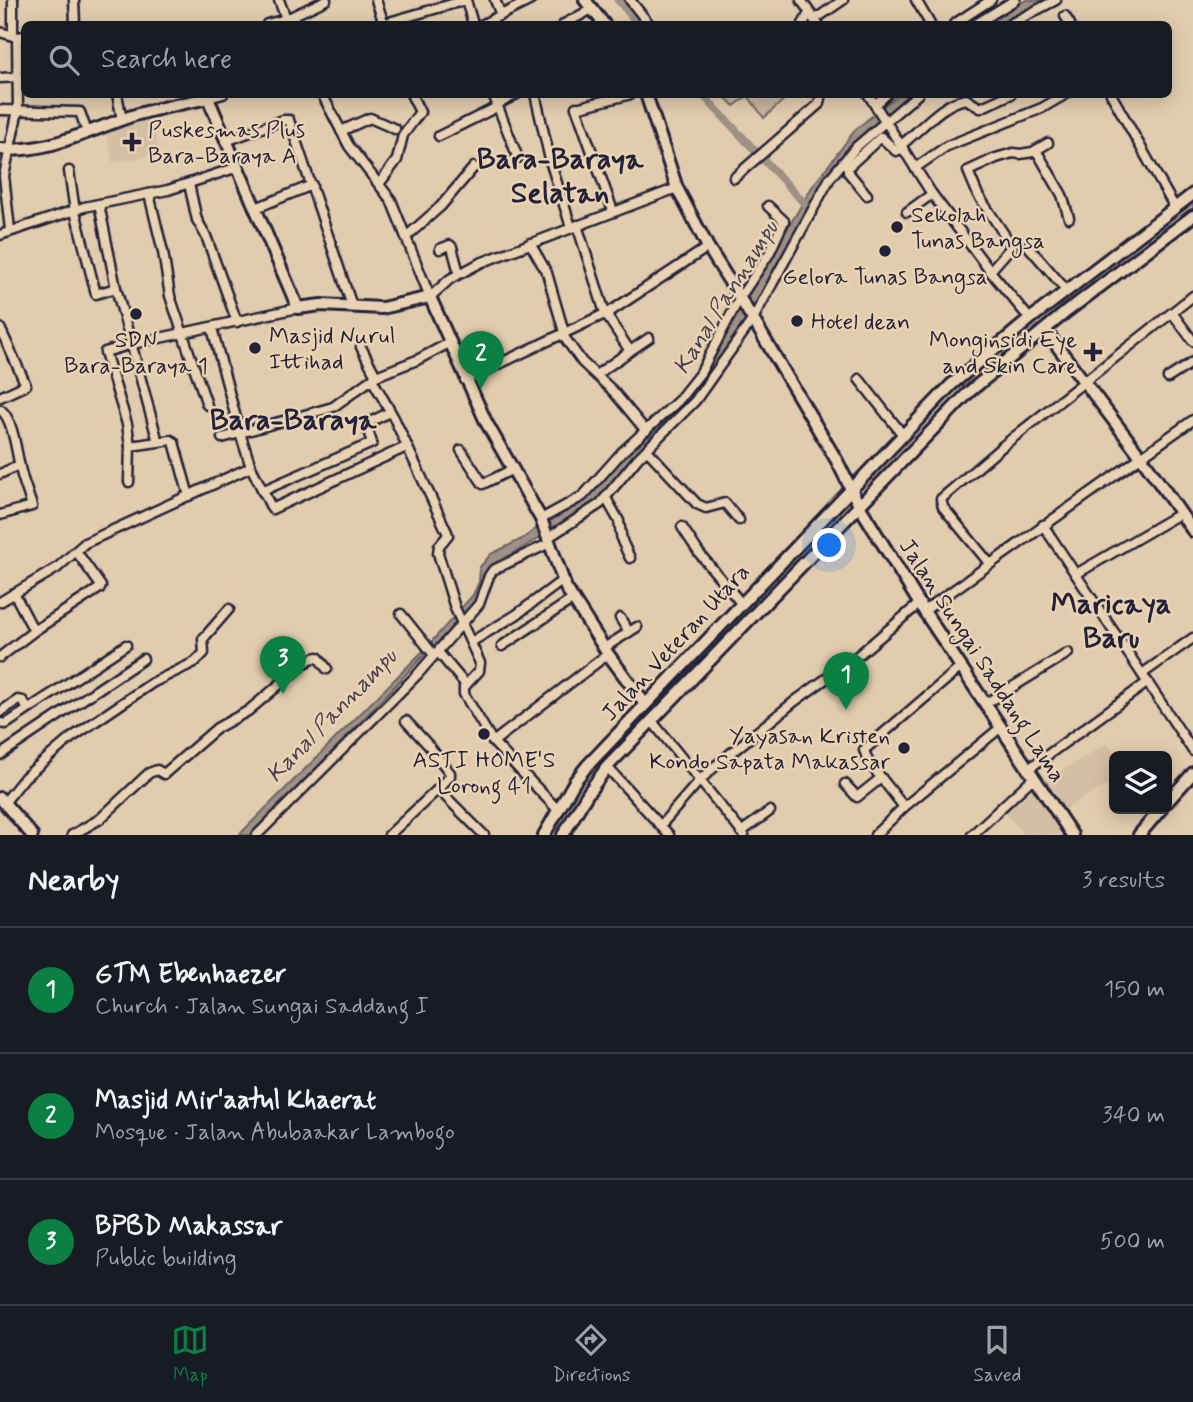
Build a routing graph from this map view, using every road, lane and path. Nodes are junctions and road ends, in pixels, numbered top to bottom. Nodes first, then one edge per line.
1 (13, 0) edge
2 (74, 0) edge
3 (279, 0) edge
4 (326, 0) edge
5 (376, 0) edge
6 (466, 0) edge
7 (495, 0) edge
8 (531, 0) edge
9 (630, 0) edge
10 (801, 0) edge
11 (843, 0) edge
12 (916, 0) edge
13 (969, 0) edge
14 (991, 0) edge
15 (1015, 0) edge
16 (1056, 0) edge
17 (588, 4) edge
18 (974, 10) junction
19 (501, 15) junction
20 (1065, 16) dead end
21 (75, 21) edge
22 (287, 21) edge
23 (289, 21) edge
24 (382, 21) edge
25 (393, 21) edge
26 (472, 21) edge
27 (489, 21) edge
28 (568, 21) edge
29 (602, 21) edge
30 (647, 21) edge
31 (815, 21) edge
32 (928, 21) edge
33 (958, 21) edge
34 (981, 21) edge
35 (1016, 21) edge
36 (1068, 21) edge
37 (0, 32) edge
38 (18, 36) edge
39 (19, 77) junction
40 (0, 78) edge
41 (118, 98) edge
42 (208, 98) joint
43 (324, 98) edge
44 (413, 98) edge
45 (494, 98) edge
46 (510, 98) edge
47 (536, 98) edge
48 (615, 98) edge
49 (647, 98) edge
50 (820, 98) edge
51 (870, 98) edge
52 (883, 98) edge
53 (913, 98) edge
54 (1002, 98) edge
55 (1059, 98) edge
56 (1113, 98) edge
57 (497, 106) junction
58 (875, 106) junction
59 (0, 110) edge
60 (18, 110) junction
61 (122, 120) junction
62 (885, 122) junction
63 (395, 129) dead end
64 (341, 131) junction
65 (87, 132) junction
66 (439, 136) dead end
67 (226, 141) junction
68 (1048, 144) dead end
69 (903, 145) junction
70 (5, 150) edge
71 (1037, 150) junction
72 (517, 158) dead end
73 (238, 167) junction
74 (474, 167) dead end
75 (915, 168) junction
76 (69, 171) dead end
77 (734, 178) dead end
78 (189, 184) junction
79 (379, 184) junction
80 (312, 185) junction
81 (677, 188) junction
82 (149, 194) junction
83 (932, 194) junction
84 (1193, 194) edge
85 (867, 195) dead end
86 (99, 204) junction
87 (768, 206) dead end
88 (256, 208) junction
89 (1175, 208) junction
90 (75, 211) junction
91 (613, 211) junction
92 (907, 212) dead end
93 (1193, 216) edge
94 (1069, 218) dead end
95 (574, 226) junction
96 (10, 230) junction
97 (0, 235) edge
98 (406, 237) junction
99 (530, 243) junction
100 (1028, 246) dead end
101 (708, 247) junction
102 (440, 249) dead end
103 (990, 271) junction
104 (458, 273) junction
105 (116, 288) junction
106 (1066, 291) junction
107 (1193, 296) edge
108 (430, 297) junction
109 (740, 300) junction
110 (352, 306) junction
111 (298, 308) junction
112 (605, 313) junction
113 (1172, 314) junction
114 (752, 318) junction
115 (1030, 318) junction
116 (237, 322) junction
117 (0, 328) edge
118 (212, 328) junction
119 (1045, 330) junction
120 (183, 333) junction
121 (563, 333) junction
122 (649, 338) dead end
123 (1193, 341) edge
124 (449, 343) junction
125 (132, 344) junction
126 (361, 347) dead end
127 (630, 351) junction
128 (1193, 362) edge
129 (974, 364) junction
130 (596, 375) junction
131 (374, 377) junction
132 (985, 378) junction
133 (1168, 378) dead end
134 (859, 379) dead end
135 (466, 380) junction
136 (1085, 382) junction
137 (0, 397) edge
138 (207, 405) dead end
139 (0, 410) edge
140 (390, 412) junction
141 (1193, 420) edge
142 (646, 431) junction
143 (240, 433) junction
144 (903, 435) junction
145 (222, 438) dead end
146 (158, 442) junction
147 (130, 446) junction
148 (406, 447) junction
149 (461, 450) dead end
150 (647, 450) junction
151 (1142, 458) junction
152 (19, 465) junction
153 (251, 467) junction
154 (513, 469) junction
155 (0, 474) edge
156 (129, 482) dead end
157 (852, 489) junction
158 (262, 491) junction
159 (189, 496) junction
160 (606, 498) junction
161 (860, 507) junction
162 (1181, 513) junction
163 (0, 515) edge
164 (738, 520) dead end
165 (542, 521) junction
166 (1043, 525) junction
167 (682, 527) dead end
168 (1193, 531) edge
169 (549, 538) junction
170 (76, 551) junction
171 (630, 558) dead end
172 (990, 564) junction
173 (1076, 574) junction
174 (562, 580) junction
175 (763, 580) junction
176 (775, 591) junction
177 (752, 592) junction
178 (14, 593) junction
179 (573, 599) junction
180 (0, 602) edge
181 (741, 603) junction
182 (764, 603) junction
183 (922, 607) junction
184 (229, 609) dead end
185 (401, 614) dead end
186 (620, 618) dead end
187 (462, 622) junction
188 (34, 631) junction
189 (1193, 638) edge
190 (471, 642) junction
191 (126, 645) dead end
192 (502, 646) dead end
193 (606, 651) junction
194 (434, 653) junction
195 (1068, 653) dead end
196 (0, 657) edge
197 (143, 659) dead end
198 (961, 667) junction
199 (327, 669) dead end
200 (1145, 678) junction
201 (466, 685) junction
202 (645, 704) junction
203 (985, 704) junction
204 (27, 708) junction
205 (0, 712) edge
206 (650, 720) junction
207 (406, 721) dead end
208 (0, 723) edge
209 (1000, 728) junction
210 (493, 742) junction
211 (1193, 751) edge
212 (0, 755) edge
213 (607, 767) junction
214 (1193, 773) edge
215 (1030, 774) junction
216 (881, 778) junction
217 (701, 780) junction
218 (845, 784) dead end
219 (438, 789) junction
220 (1172, 796) edge
221 (1, 800) edge
222 (904, 807) junction
223 (558, 810) junction
224 (770, 811) dead end
225 (1157, 814) edge
226 (661, 825) junction
227 (743, 833) edge
228 (33, 835) edge
229 (72, 835) edge
230 (257, 835) edge
231 (389, 835) edge
232 (484, 835) edge
233 (544, 835) edge
234 (563, 835) edge
235 (669, 835) edge
236 (875, 835) edge
237 (972, 835) edge
238 (1072, 835) edge
239 (1139, 835) edge

1 - 38 street
2 - 21 street
3 - 22 street
4 - 23 street
5 - 24 street
6 - 25 street
6 - 26 street
7 - 19 street
8 - 19 street
9 - 30 street
10 - 31 street
11 - 31 street
12 - 32 street
13 - 18 street
14 - 18 street
15 - 34 street
16 - 35 street
17 - 28 street
17 - 29 main road
18 - 33 street
19 - 27 street
20 - 36 street
37 - 38 street
38 - 39 street
39 - 40 street
39 - 60 street
41 - 61 street
42 - 61 main road
42 - 67 main road
43 - 64 street
44 - 79 street
45 - 57 street
46 - 57 street
47 - 95 street
48 - 91 street
49 - 81 main road, Jalan Sungai Saddang Lama
50 - 77 street
51 - 58 street
52 - 58 street
53 - 62 street
54 - 69 street
55 - 75 street
56 - 89 street
57 - 66 street
57 - 72 street
58 - 62 street
59 - 60 street
60 - 65 street
60 - 70 street
61 - 65 main road
62 - 69 street
62 - 114 street
63 - 64 street
64 - 79 street
65 - 70 main road
67 - 73 main road
67 - 80 street
68 - 71 street
69 - 75 street
69 - 85 street
70 - 96 street
71 - 94 street
71 - 103 street
73 - 78 street
73 - 88 main road
74 - 98 street
75 - 83 street
76 - 90 street
78 - 82 street
78 - 116 street
79 - 98 street
80 - 88 street
80 - 110 street
81 - 91 street
81 - 101 main road, Jalan Sungai Saddang Lama
82 - 86 street
82 - 120 street
83 - 92 street
83 - 103 street
84 - 89 main road, Jalan Veteran Utara
86 - 90 street
86 - 105 street
87 - 109 street
88 - 111 main road
89 - 106 main road, Jalan Veteran Utara
90 - 96 street
90 - 105 street
91 - 95 street
93 - 119 main road, Jalan Veteran Utara
95 - 99 street
95 - 112 street
96 - 97 street
98 - 108 street
99 - 104 street
99 - 121 street
100 - 106 street
101 - 109 main road, Jalan Sungai Saddang Lama
101 - 112 street
102 - 104 street
103 - 115 street
104 - 108 street
105 - 125 street
106 - 115 main road, Jalan Veteran Utara
107 - 113 street
108 - 110 main road
108 - 124 main road
109 - 114 main road, Jalan Sungai Saddang Lama
109 - 142 street
110 - 111 main road
111 - 116 street
112 - 121 street
112 - 127 street
113 - 123 street
113 - 136 street
114 - 150 street
114 - 157 main road, Jalan Sungai Saddang Lama
115 - 129 main road, Jalan Veteran Utara
116 - 118 street
117 - 137 street
118 - 120 street
118 - 143 street
119 - 132 main road, Jalan Veteran Utara
119 - 136 main road
120 - 125 street
120 - 138 street
121 - 130 street
121 - 135 street
122 - 127 street
124 - 131 street
124 - 135 main road
125 - 146 street
125 - 147 street
126 - 131 street
127 - 130 street
128 - 133 street
129 - 132 main road
129 - 144 main road, Jalan Veteran Utara
130 - 142 street
131 - 140 street
131 - 143 street
132 - 161 main road, Jalan Veteran Utara
134 - 144 street
135 - 154 main road
136 - 151 main road
136 - 172 street
139 - 152 street
140 - 148 street
140 - 158 street
141 - 151 street
142 - 165 street
143 - 145 street
143 - 153 street
144 - 157 main road, Jalan Veteran Utara
146 - 147 street
146 - 159 street
147 - 156 street
148 - 158 street
148 - 187 street
149 - 154 street
150 - 160 street
150 - 164 street
151 - 162 main road
151 - 166 street
152 - 155 street
152 - 163 street
153 - 158 street
153 - 159 street
154 - 165 main road
157 - 161 main road, Jalan Sungai Saddang Lama
157 - 175 main road, Jalan Veteran Utara
159 - 170 street
160 - 169 street
160 - 171 street
161 - 176 main road, Jalan Veteran Utara
161 - 183 main road, Jalan Sungai Saddang Lama
162 - 168 main road
162 - 173 street
165 - 169 main road
166 - 172 street
166 - 173 street
167 - 181 street
169 - 174 main road
169 - 187 street
170 - 178 street
170 - 188 street
172 - 183 street
173 - 200 street
174 - 179 main road
174 - 190 street
175 - 176 main road
175 - 177 main road, Jalan Veteran Utara
176 - 182 main road, Jalan Veteran Utara
177 - 181 main road, Jalan Veteran Utara
177 - 182 main road
178 - 180 street
178 - 188 street
179 - 192 street
179 - 193 main road
181 - 202 main road, Jalan Veteran Utara
182 - 206 main road, Jalan Veteran Utara
183 - 198 main road, Jalan Sungai Saddang Lama
183 - 217 street
184 - 221 street
185 - 194 street
186 - 193 street
187 - 190 street
187 - 194 street
188 - 196 street
189 - 200 street
190 - 201 street
191 - 204 street
193 - 202 main road
193 - 210 street
194 - 201 street
194 - 230 street
195 - 203 street
197 - 212 street
198 - 203 main road, Jalan Sungai Saddang Lama
198 - 216 street
199 - 229 street
200 - 211 street
200 - 215 street
201 - 210 street
202 - 223 main road, Jalan Veteran Utara
203 - 209 main road, Jalan Sungai Saddang Lama
204 - 205 street
204 - 208 street
206 - 213 main road, Jalan Veteran Utara
206 - 217 street
207 - 219 street
209 - 215 main road, Jalan Sungai Saddang Lama
209 - 222 street
210 - 223 street
213 - 226 street
213 - 234 main road, Jalan Veteran Utara
214 - 220 main road
215 - 237 street
215 - 238 main road, Jalan Sungai Saddang Lama
216 - 218 street
216 - 222 street
217 - 226 street
217 - 227 street
219 - 231 street
219 - 232 street
221 - 228 main road
222 - 236 street
223 - 233 main road, Jalan Veteran Utara
224 - 227 street
225 - 239 main road
226 - 235 street

